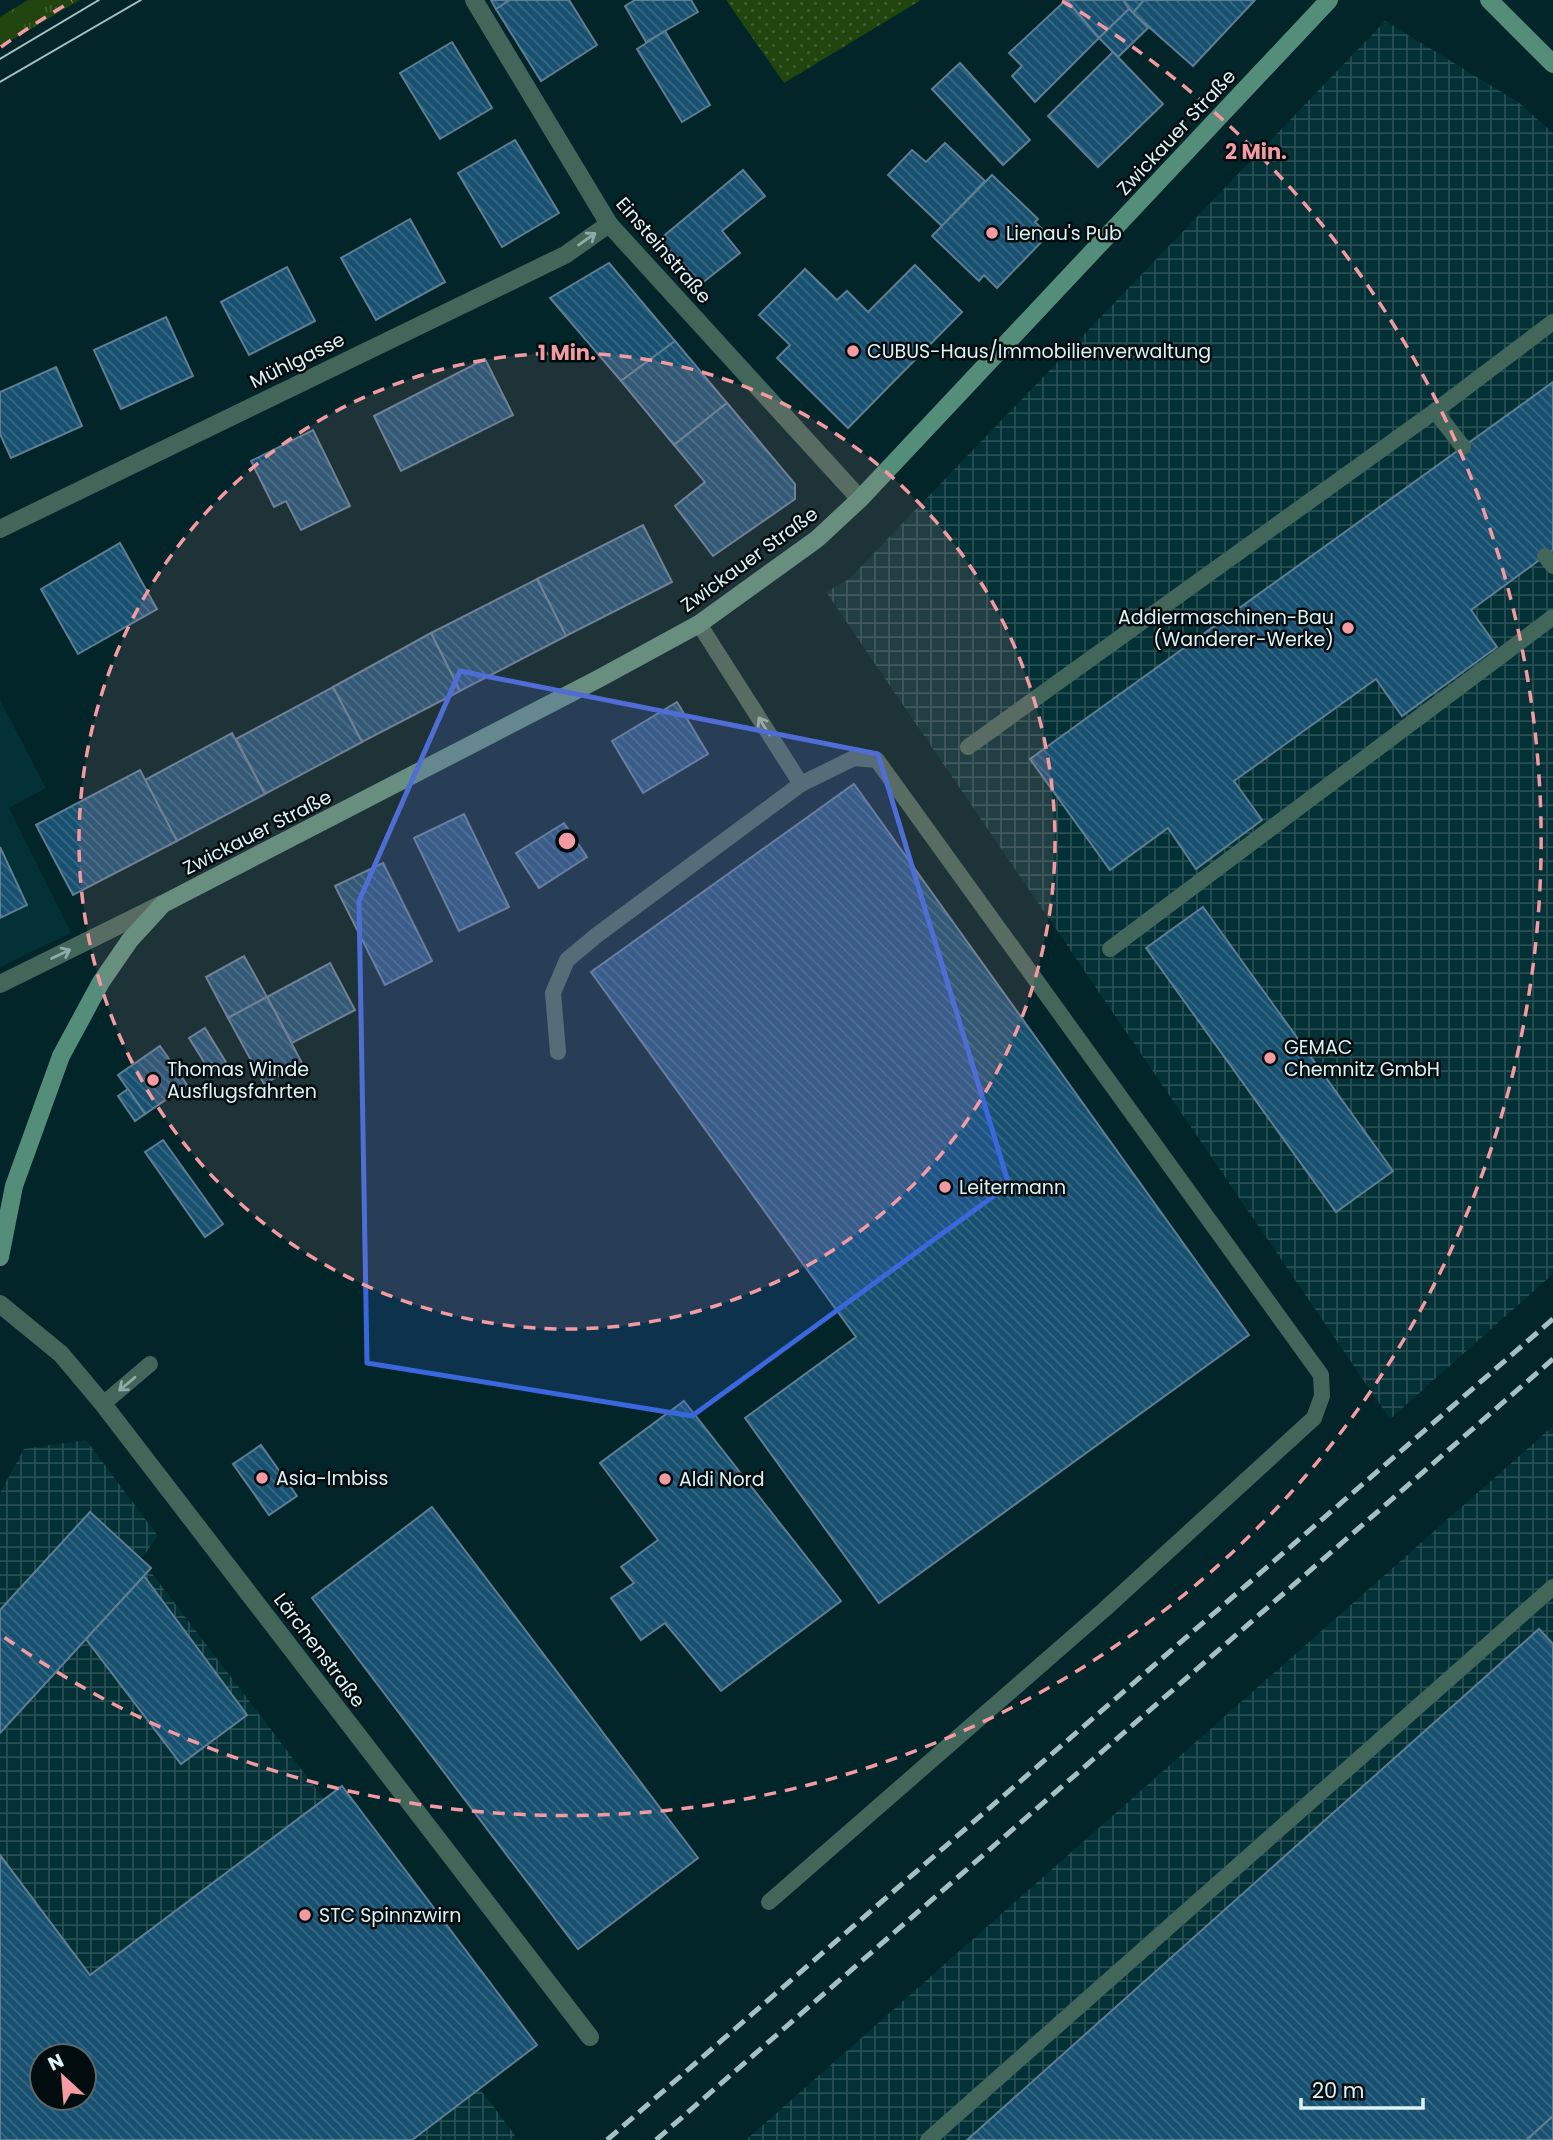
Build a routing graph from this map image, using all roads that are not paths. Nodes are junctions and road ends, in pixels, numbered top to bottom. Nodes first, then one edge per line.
1 (474, 0) edge
2 (1329, 0) edge
3 (1489, 0) edge
4 (1553, 64) edge
5 (609, 223) junction
6 (1553, 322) edge
7 (1435, 411) junction
8 (1463, 447) dead end
9 (860, 499) junction
10 (0, 529) edge
11 (1553, 617) edge
12 (699, 624) junction
13 (968, 747) dead end
14 (801, 784) junction
15 (163, 904) junction
16 (1110, 949) dead end
17 (0, 984) edge
18 (558, 1052) dead end
19 (0, 1257) edge
20 (0, 1304) edge
21 (150, 1364) dead end
22 (103, 1404) junction
23 (1553, 1587) edge
24 (768, 1902) dead end
25 (590, 2037) dead end
26 (928, 2140) edge

1 - 5 street, Einsteinstraße
2 - 9 main road, Zwickauer Straße
3 - 4 main road
5 - 9 street, Einsteinstraße
10 -> 5 street, Mühlgasse
6 - 7 lane
7 - 8 lane
7 - 13 lane
9 - 12 main road, Zwickauer Straße
11 - 16 lane
14 -> 12 lane
12 - 15 main road, Zwickauer Straße
14 - 18 lane
14 - 24 lane
17 -> 15 street, Zwickauer Straße
15 - 19 main road, Zwickauer Straße
20 - 22 street, Lärchenstraße
21 -> 22 lane
22 - 25 street, Lärchenstraße
23 - 26 lane

